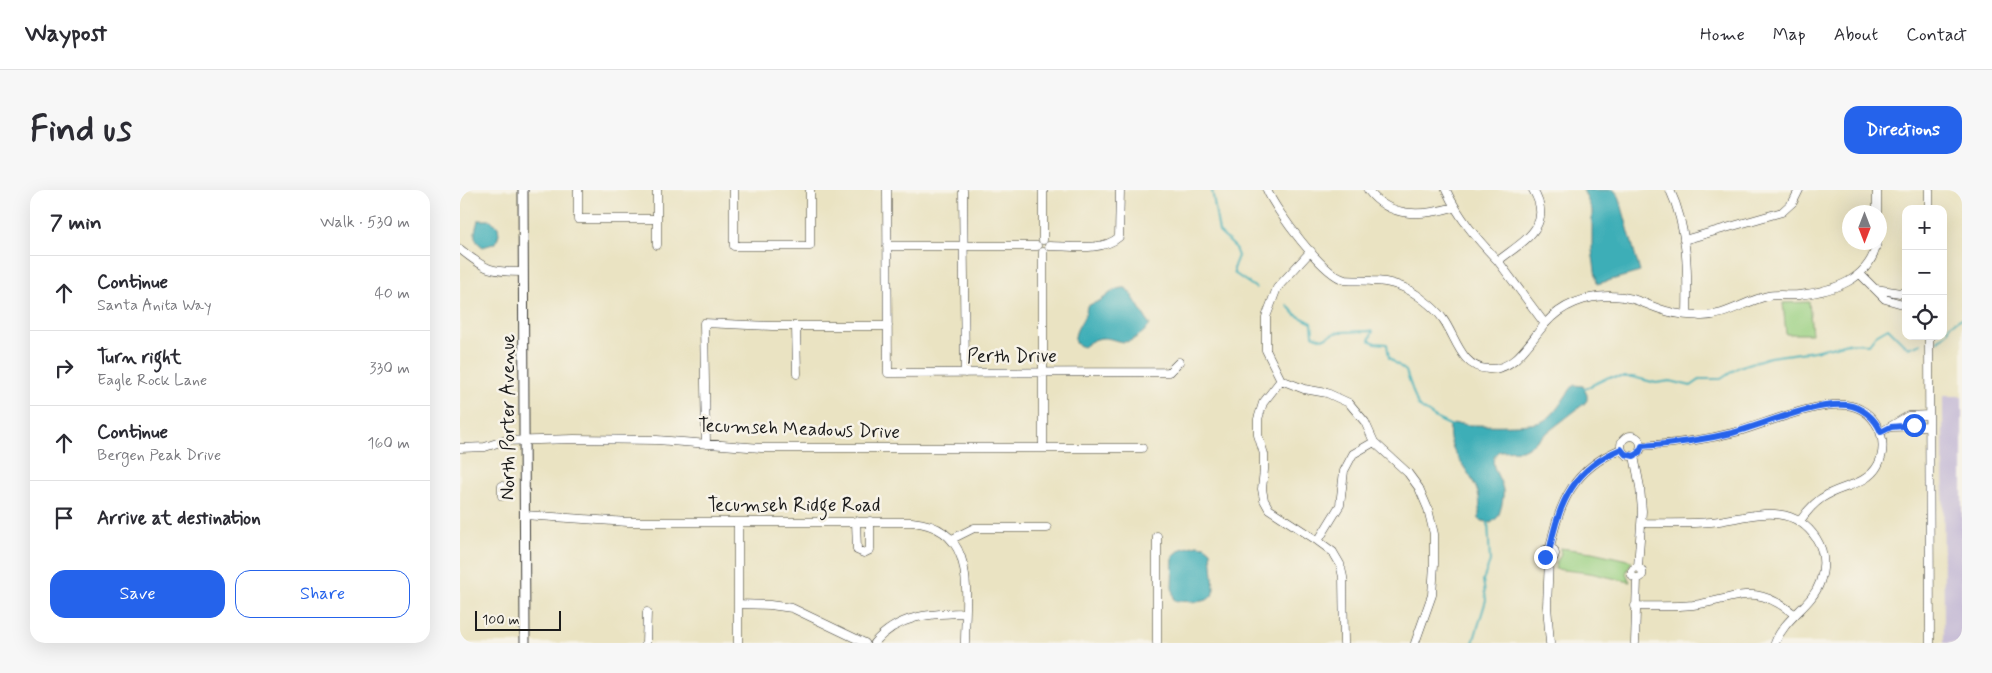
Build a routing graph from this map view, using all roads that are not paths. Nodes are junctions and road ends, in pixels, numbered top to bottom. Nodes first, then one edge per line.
1 (523, 190) edge
2 (578, 190) edge
3 (656, 190) edge
4 (734, 190) edge
5 (810, 190) edge
6 (887, 190) edge
7 (963, 190) edge
8 (1043, 190) edge
9 (1120, 190) edge
10 (1267, 190) edge
11 (1368, 190) edge
12 (1446, 190) edge
13 (1533, 190) edge
14 (1670, 190) edge
15 (1799, 190) edge
16 (1877, 190) edge
17 (1929, 190) edge
18 (1877, 205) edge
19 (1929, 205) edge
20 (1454, 206) junction
21 (657, 219) junction
22 (1684, 240) junction
23 (657, 245) dead end
24 (887, 246) junction
25 (963, 246) junction
26 (1043, 246) junction
27 (460, 249) edge
28 (1875, 250) edge
29 (1311, 251) junction
30 (1498, 260) junction
31 (524, 272) junction
32 (1860, 274) junction
33 (1876, 289) junction
34 (1902, 293) edge
35 (1902, 304) edge
36 (1687, 315) junction
37 (1545, 324) junction
38 (796, 326) junction
39 (888, 326) junction
40 (1928, 340) edge
41 (1179, 362) dead end
42 (1043, 372) junction
43 (964, 373) junction
44 (797, 374) dead end
45 (1281, 380) junction
46 (1929, 415) junction
47 (1929, 426) junction
48 (1891, 427) junction
49 (1881, 432) junction
50 (524, 440) junction
51 (1374, 442) junction
52 (706, 444) junction
53 (1642, 446) junction
54 (460, 448) edge
55 (1043, 448) junction
56 (1142, 448) dead end
57 (1621, 449) junction
58 (1634, 456) junction
59 (502, 486) dead end
60 (502, 496) dead end
61 (524, 516) junction
62 (856, 521) junction
63 (870, 521) junction
64 (1800, 521) junction
65 (738, 522) junction
66 (1642, 523) junction
67 (1046, 528) dead end
68 (1157, 536) dead end
69 (952, 539) junction
70 (1318, 541) junction
71 (738, 604) junction
72 (1635, 606) junction
73 (646, 612) dead end
74 (965, 613) junction
75 (1794, 614) junction
76 (525, 643) edge
77 (646, 643) edge
78 (738, 643) edge
79 (866, 643) edge
80 (874, 643) edge
81 (965, 643) edge
82 (1156, 643) edge
83 (1344, 643) edge
84 (1415, 643) edge
85 (1550, 643) edge
86 (1635, 643) edge
87 (1775, 643) edge
88 (1930, 643) edge

1 - 31 main road, North Porter Avenue
2 - 21 street
3 - 21 street
4 - 5 street
6 - 24 street
7 - 25 street
8 - 26 street
9 - 26 street
10 - 29 street
11 - 20 street
12 - 20 street
13 - 30 street
14 - 22 street
15 - 22 street
16 - 18 street
17 - 19 street
20 - 30 street
21 - 23 street
22 - 36 street
24 - 25 street
24 - 39 street
25 - 26 street
25 - 43 street
26 - 42 street
27 - 31 street
28 - 32 street
29 - 37 street
29 - 45 street
30 - 37 street
31 - 50 main road, North Porter Avenue
32 - 33 street
32 - 36 street
33 - 34 street
33 - 35 street
36 - 37 street
38 - 39 street
38 - 44 street
38 - 52 street
39 - 43 street, Perth Drive
40 - 46 street
41 - 42 street, Perth Drive
42 - 43 street, Perth Drive
42 - 55 street
45 - 51 street
45 - 70 street
46 - 47 street
46 - 48 street
47 - 48 street
47 - 88 street
48 - 49 street
49 - 53 street
49 - 64 street
50 - 52 street, Tecumseh Meadows Drive
50 - 54 street, Tecumseh Meadows Drive
50 - 61 main road, North Porter Avenue
51 - 70 street
51 - 84 street
52 - 55 street, Tecumseh Meadows Drive
53 - 57 street
53 - 58 street
55 - 56 street, Tecumseh Meadows Drive
57 - 58 street
57 - 85 street
58 - 66 street
59 - 60 street
61 - 65 street, Tecumseh Ridge Road
61 - 76 main road, North Porter Avenue
62 - 63 street, Tecumseh Ridge Road
62 - 63 street
62 - 65 street, Tecumseh Ridge Road
63 - 69 street, Tecumseh Ridge Road
64 - 66 street
64 - 75 street
65 - 71 street
66 - 72 street
67 - 69 street
68 - 82 street
69 - 74 street
70 - 83 street
71 - 78 street
71 - 79 street
72 - 75 street
72 - 86 street
73 - 77 street
74 - 80 street
74 - 81 street
75 - 87 street

